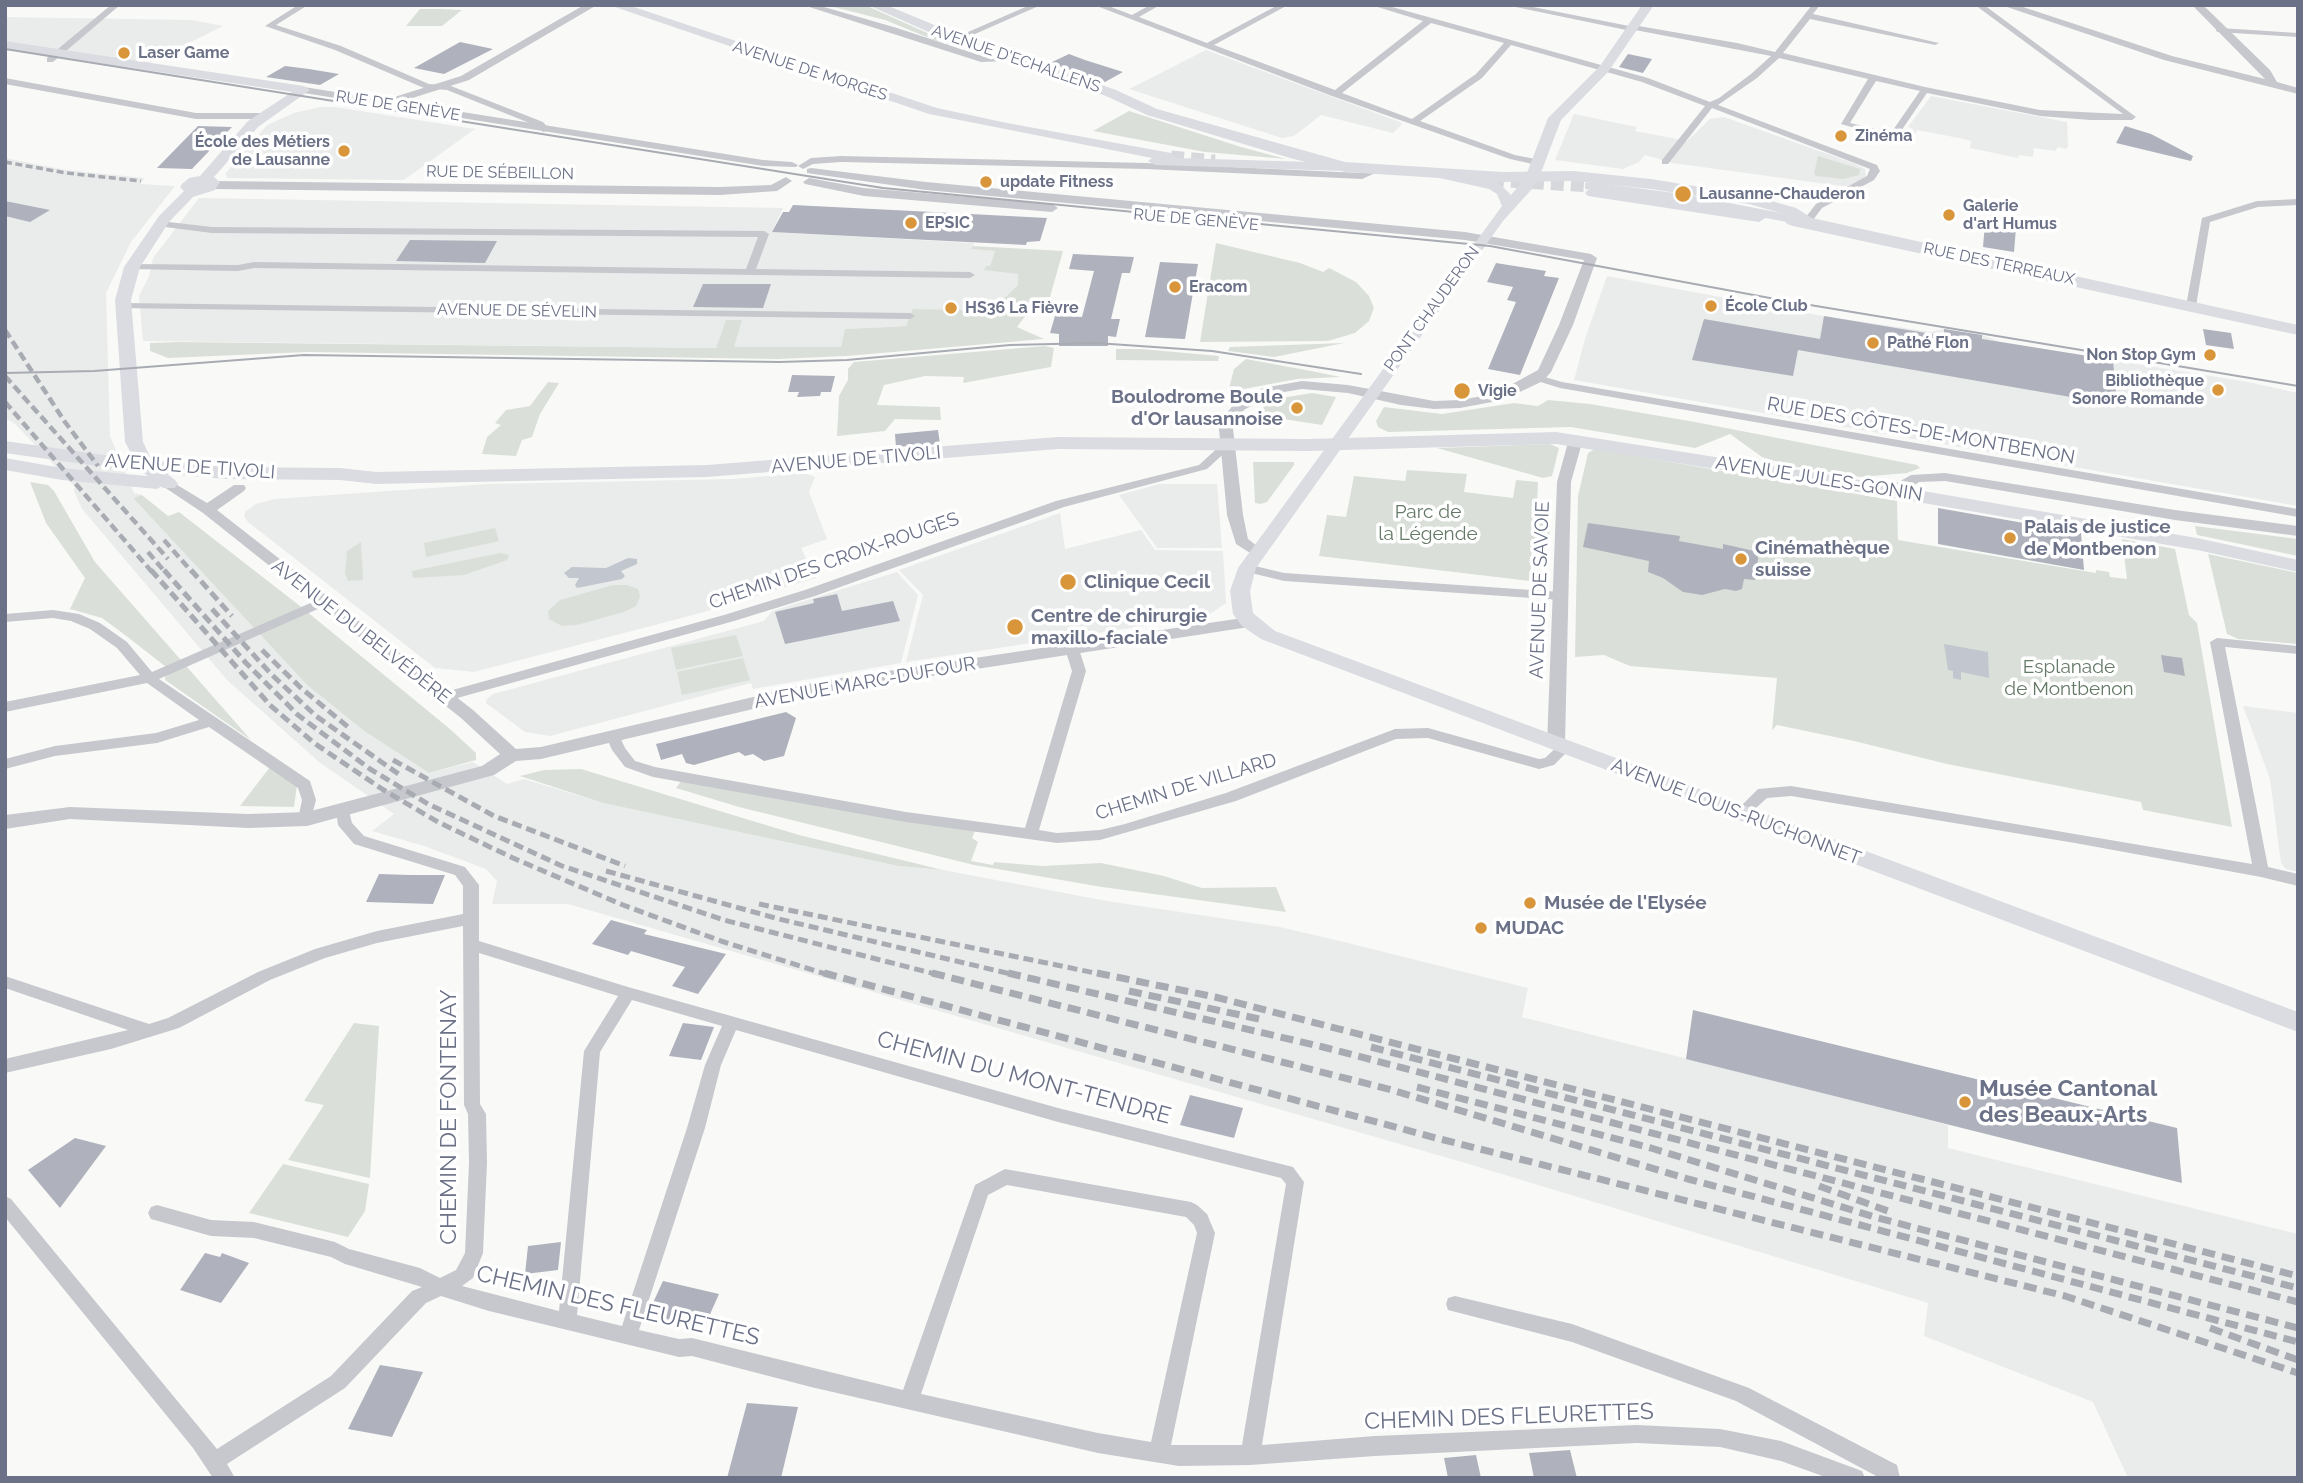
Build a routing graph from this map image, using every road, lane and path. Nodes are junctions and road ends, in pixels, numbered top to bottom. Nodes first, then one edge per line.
1 (116, 5) edge
2 (304, 5) edge
3 (593, 5) edge
4 (615, 5) edge
5 (807, 5) edge
6 (874, 5) edge
7 (1037, 5) edge
8 (1098, 5) edge
9 (1156, 5) edge
10 (1284, 5) edge
11 (1375, 5) edge
12 (1510, 5) edge
13 (1648, 5) edge
14 (1816, 5) edge
15 (1979, 5) edge
16 (2006, 5) edge
17 (2197, 5) edge
18 (1809, 16) junction
19 (1132, 18) junction
20 (1431, 19) junction
21 (1632, 28) junction
22 (2220, 30) junction
23 (2298, 35) edge
24 (956, 39) junction
25 (1510, 42) junction
26 (1935, 43) dead end
27 (5, 45) edge
28 (1207, 46) junction
29 (5, 53) edge
30 (1777, 55) junction
31 (55, 57) junction
32 (1010, 58) junction
33 (1604, 69) junction
34 (1873, 78) junction
35 (5, 81) edge
36 (2272, 83) junction
37 (439, 87) junction
38 (1925, 90) junction
39 (2298, 91) edge
40 (299, 94) junction
41 (1335, 94) junction
42 (384, 103) junction
43 (1710, 105) junction
44 (369, 108) junction
45 (263, 116) junction
46 (1413, 122) junction
47 (546, 130) junction
48 (1274, 146) junction
49 (1665, 162) dead end
50 (1345, 167) junction
51 (802, 170) junction
52 (1377, 170) junction
53 (1534, 170) junction
54 (773, 173) junction
55 (1422, 173) junction
56 (1440, 174) junction
57 (786, 181) junction
58 (209, 182) junction
59 (1590, 186) tunnel mouth
60 (2298, 202) edge
61 (1509, 206) junction
62 (1807, 222) junction
63 (160, 224) junction
64 (132, 267) junction
65 (751, 270) junction
66 (970, 275) dead end
67 (123, 306) junction
68 (2191, 306) junction
69 (910, 316) dead end
70 (2298, 330) edge
71 (1538, 378) junction
72 (1576, 439) junction
73 (1228, 444) junction
74 (1336, 444) junction
75 (5, 447) edge
76 (45, 463) junction
77 (5, 464) edge
78 (139, 466) junction
79 (5, 470) edge
80 (376, 478) junction
81 (169, 484) junction
82 (239, 488) junction
83 (1898, 492) junction
84 (208, 510) junction
85 (2298, 513) edge
86 (2298, 531) edge
87 (1252, 560) junction
88 (2298, 566) edge
89 (1561, 596) junction
90 (314, 605) junction
91 (5, 618) edge
92 (1249, 622) junction
93 (1072, 649) junction
94 (2298, 650) edge
95 (157, 675) junction
96 (443, 698) junction
97 (5, 706) edge
98 (212, 721) junction
99 (613, 736) junction
100 (1561, 746) junction
101 (512, 754) junction
102 (5, 764) edge
103 (343, 811) junction
104 (1741, 813) junction
105 (304, 819) junction
106 (5, 822) edge
107 (1030, 836) junction
108 (2260, 871) junction
109 (2298, 880) edge
110 (472, 918) junction
111 (472, 945) junction
112 (5, 982) edge
113 (628, 993) junction
114 (731, 1023) junction
115 (2298, 1023) edge
116 (150, 1031) junction
117 (5, 1066) edge
118 (5, 1204) edge
119 (157, 1213) dead end
120 (442, 1287) junction
121 (1455, 1304) dead end
122 (567, 1321) junction
123 (628, 1336) junction
124 (909, 1400) junction
125 (1159, 1453) junction
126 (1250, 1455) junction
127 (220, 1469) edge
128 (1855, 1478) edge
129 (1890, 1478) edge

1 - 31 street
2 - 37 street
3 - 37 street
4 - 50 main road, AVENUE DE MORGES
5 - 32 street
6 - 24 main road, AVENUE D'ECHALLENS
7 - 24 street
8 - 19 street
9 - 19 street
10 - 28 street
11 - 20 street
12 - 21 street
13 - 21 main road, PONT CHAUDERON
14 - 18 street
15 - 38 street
16 - 36 street
17 - 22 street
18 - 26 street
18 - 30 street
19 - 28 street
20 - 25 street
20 - 41 street
21 - 30 street
21 - 33 main road, PONT CHAUDERON
22 - 23 street
22 - 36 street
24 - 32 main road, AVENUE D'ECHALLENS
25 - 33 street
25 - 46 street
27 - 31 main road, RUE DE GENÈVE
28 - 41 street
29 - 31 main road, RUE DE GENÈVE
30 - 34 street
30 - 43 street
31 - 40 main road, RUE DE GENÈVE
31 - 40 main road, RUE DE GENÈVE
32 - 48 main road, AVENUE D'ECHALLENS
33 - 43 street
33 - 53 main road, PONT CHAUDERON
34 - 38 street
34 - 38 street
35 - 45 street
36 - 39 street
37 - 42 street
37 - 47 street
40 - 42 street, RUE DE GENÈVE
40 - 44 street, RUE DE GENÈVE
40 - 45 main road
41 - 46 street
42 - 44 street
42 - 47 street, RUE DE GENÈVE
43 - 49 street
43 - 62 street
44 - 54 street, RUE DE GENÈVE
45 - 58 main road
46 - 53 street
47 - 51 street, RUE DE GENÈVE
48 - 50 main road, AVENUE D'ECHALLENS
48 - 55 main road, AVENUE D'ECHALLENS
50 - 52 main road, AVENUE D'ECHALLENS
51 - 52 street
51 - 54 street
51 - 57 street, RUE DE SÉBEILLON
51 - 71 street, RUE DE GENÈVE
52 - 55 main road, AVENUE D'ECHALLENS
53 - 56 main road
53 - 61 main road, PONT CHAUDERON
53 - 62 main road, RUE DES TERREAUX
54 - 57 street
55 - 56 main road
56 - 61 main road
57 - 58 street, RUE DE SÉBEILLON
58 - 63 main road
59 - 62 main road
60 - 68 street
61 - 74 main road, PONT CHAUDERON
62 - 68 main road, RUE DES TERREAUX
63 - 64 main road
63 - 65 street
64 - 65 street
64 - 67 main road
65 - 66 street
67 - 69 street, AVENUE DE SÉVELIN
67 - 78 main road
68 - 70 main road
71 - 73 street
71 - 85 street, RUE DES CÔTES-DE-MONTBENON
72 - 74 main road, AVENUE JULES-GONIN
72 - 83 main road, AVENUE JULES-GONIN
72 - 89 street, AVENUE DE SAVOIE
73 - 74 main road, AVENUE DE TIVOLI
73 - 80 main road, AVENUE DE TIVOLI
73 - 87 street
73 - 96 street, CHEMIN DES CROIX-ROUGES
74 - 87 main road
75 - 76 main road, AVENUE DE TIVOLI
76 - 77 main road, AVENUE DE TIVOLI
76 - 78 main road, AVENUE DE TIVOLI
76 - 79 street, AVENUE DE TIVOLI
76 - 81 main road, AVENUE DE TIVOLI
78 - 80 main road, AVENUE DE TIVOLI
78 - 81 main road, AVENUE DU BELVÉDÈRE
80 - 82 main road, AVENUE DE TIVOLI
81 - 82 main road, AVENUE DE TIVOLI
81 - 84 street, AVENUE DU BELVÉDÈRE
82 - 84 street
83 - 86 street
83 - 88 main road, AVENUE JULES-GONIN
84 - 90 street, AVENUE DU BELVÉDÈRE
87 - 89 street
87 - 92 main road
89 - 100 street, AVENUE DE SAVOIE
90 - 95 street
90 - 96 street, AVENUE DU BELVÉDÈRE
91 - 95 street
92 - 93 street, AVENUE MARC-DUFOUR
92 - 100 main road, AVENUE LOUIS-RUCHONNET
93 - 99 street, AVENUE MARC-DUFOUR
93 - 107 street
94 - 108 street
95 - 97 street
95 - 98 street
96 - 101 street, AVENUE DU BELVÉDÈRE
98 - 102 street
98 - 105 street
99 - 101 street, AVENUE MARC-DUFOUR
99 - 107 street, CHEMIN DE VILLARD
100 - 104 main road, AVENUE LOUIS-RUCHONNET
100 - 107 street, CHEMIN DE VILLARD
101 - 103 street
103 - 105 street
103 - 110 street, CHEMIN DE FONTENAY
104 - 108 street
104 - 115 main road, AVENUE LOUIS-RUCHONNET
105 - 106 street
108 - 109 street
110 - 111 street, CHEMIN DE FONTENAY
110 - 116 street
111 - 113 street, CHEMIN DU MONT-TENDRE
111 - 120 street, CHEMIN DE FONTENAY
112 - 116 street
113 - 114 street, CHEMIN DU MONT-TENDRE
113 - 122 street
114 - 123 street
114 - 126 street, CHEMIN DU MONT-TENDRE
116 - 117 street
118 - 127 street
119 - 120 street, CHEMIN DES FLEURETTES
120 - 122 street, CHEMIN DES FLEURETTES
120 - 127 street, CHEMIN DE FONTENAY
121 - 129 street
122 - 123 street, CHEMIN DES FLEURETTES
123 - 124 street, CHEMIN DES FLEURETTES
124 - 125 street, CHEMIN DES FLEURETTES
124 - 125 street
125 - 126 street, CHEMIN DES FLEURETTES
126 - 128 street, CHEMIN DES FLEURETTES

